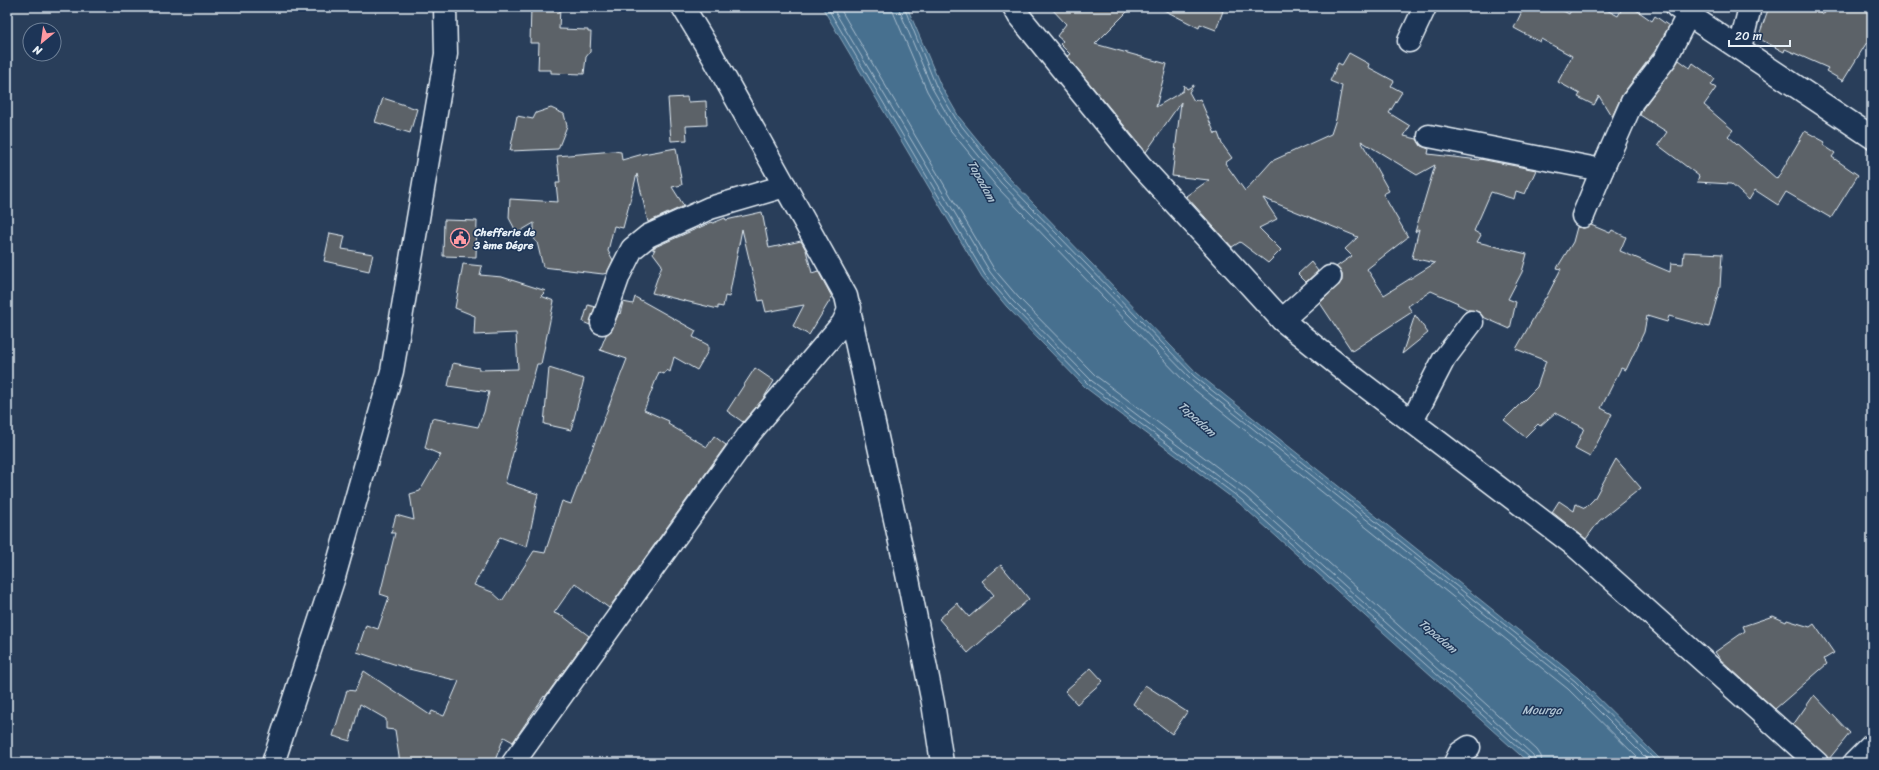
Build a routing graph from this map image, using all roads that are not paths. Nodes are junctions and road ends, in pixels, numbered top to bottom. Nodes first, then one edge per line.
1 (445, 7) edge
2 (683, 7) edge
3 (1014, 7) edge
4 (1425, 7) edge
5 (1750, 7) edge
6 (1683, 11) edge
7 (1409, 41) dead end
8 (1740, 48) junction
9 (1429, 136) dead end
10 (1872, 137) edge
11 (1602, 170) junction
12 (786, 186) junction
13 (1583, 216) dead end
14 (1330, 277) dead end
15 (850, 308) junction
16 (1282, 320) junction
17 (1472, 322) dead end
18 (602, 323) dead end
19 (1412, 421) junction
20 (1872, 745) edge
21 (1469, 747) dead end
22 (273, 763) edge
23 (513, 763) edge
24 (942, 763) edge
25 (1455, 763) edge
26 (1817, 763) edge
27 (1854, 763) edge

1 - 22 street
2 - 12 street
3 - 16 street
4 - 7 street
5 - 8 street
6 - 8 street
6 - 11 street
8 - 10 street
9 - 11 street
11 - 13 street
12 - 15 street
12 - 18 street
14 - 16 street
15 - 23 street
15 - 24 street
16 - 19 street
17 - 19 street
19 - 26 street
20 - 27 street
21 - 25 street

